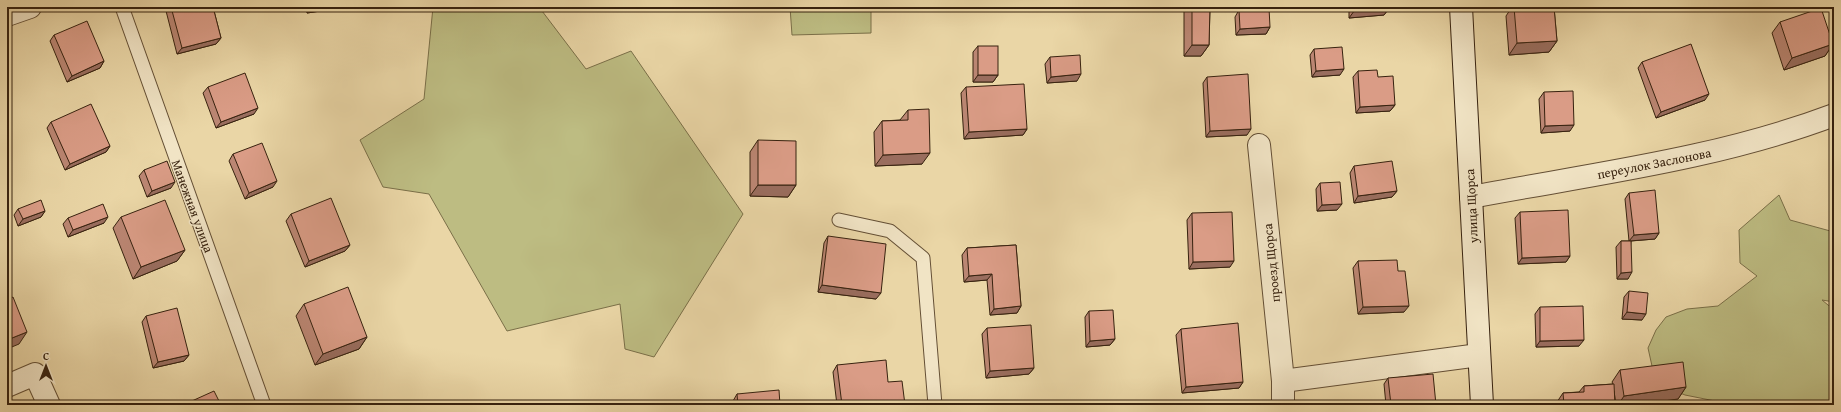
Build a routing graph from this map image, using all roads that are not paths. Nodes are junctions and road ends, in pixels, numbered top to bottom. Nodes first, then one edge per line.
1 (30, 7) edge
2 (122, 7) edge
3 (1461, 7) edge
4 (7, 15) edge
5 (1834, 115) edge
6 (1259, 145) dead end
7 (1471, 197) junction
8 (839, 220) dead end
9 (1479, 355) junction
10 (1283, 381) junction
11 (7, 386) edge
12 (49, 405) edge
13 (264, 405) edge
14 (935, 405) edge
15 (1283, 405) edge
16 (1482, 405) edge

1 - 4 street
2 - 13 lane, Манежная улица
3 - 7 street, улица Щорса
5 - 7 street, переулок Заслонова
6 - 10 street, проезд Щорса
7 - 9 street, улица Щорса
8 - 14 lane
9 - 10 street
9 - 16 street, улица Щорса
10 - 15 street, проезд Щорса
11 - 12 street

